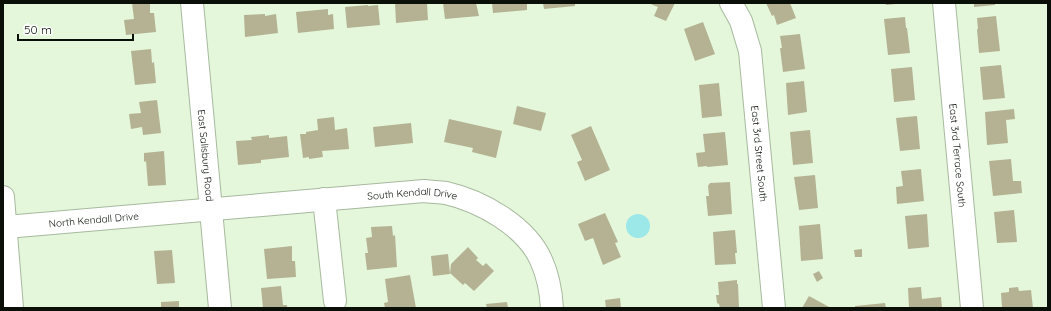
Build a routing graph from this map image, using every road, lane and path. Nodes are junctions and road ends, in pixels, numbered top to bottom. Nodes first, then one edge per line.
1 (192, 3) edge
2 (731, 3) edge
3 (944, 3) edge
4 (3, 197) edge
5 (324, 199) junction
6 (211, 209) junction
7 (6, 227) junction
8 (336, 306) edge
9 (12, 308) edge
10 (220, 308) edge
11 (552, 308) edge
12 (774, 308) edge
13 (972, 308) edge

1 - 6 street, East Salisbury Road
2 - 12 street, East 3rd Street South
3 - 13 street, East 3rd Terrace South
4 - 7 street
5 - 6 street, South Kendall Drive
5 - 8 street
5 - 11 street, South Kendall Drive
6 - 7 street, North Kendall Drive
6 - 10 street, East Salisbury Road
7 - 9 street

